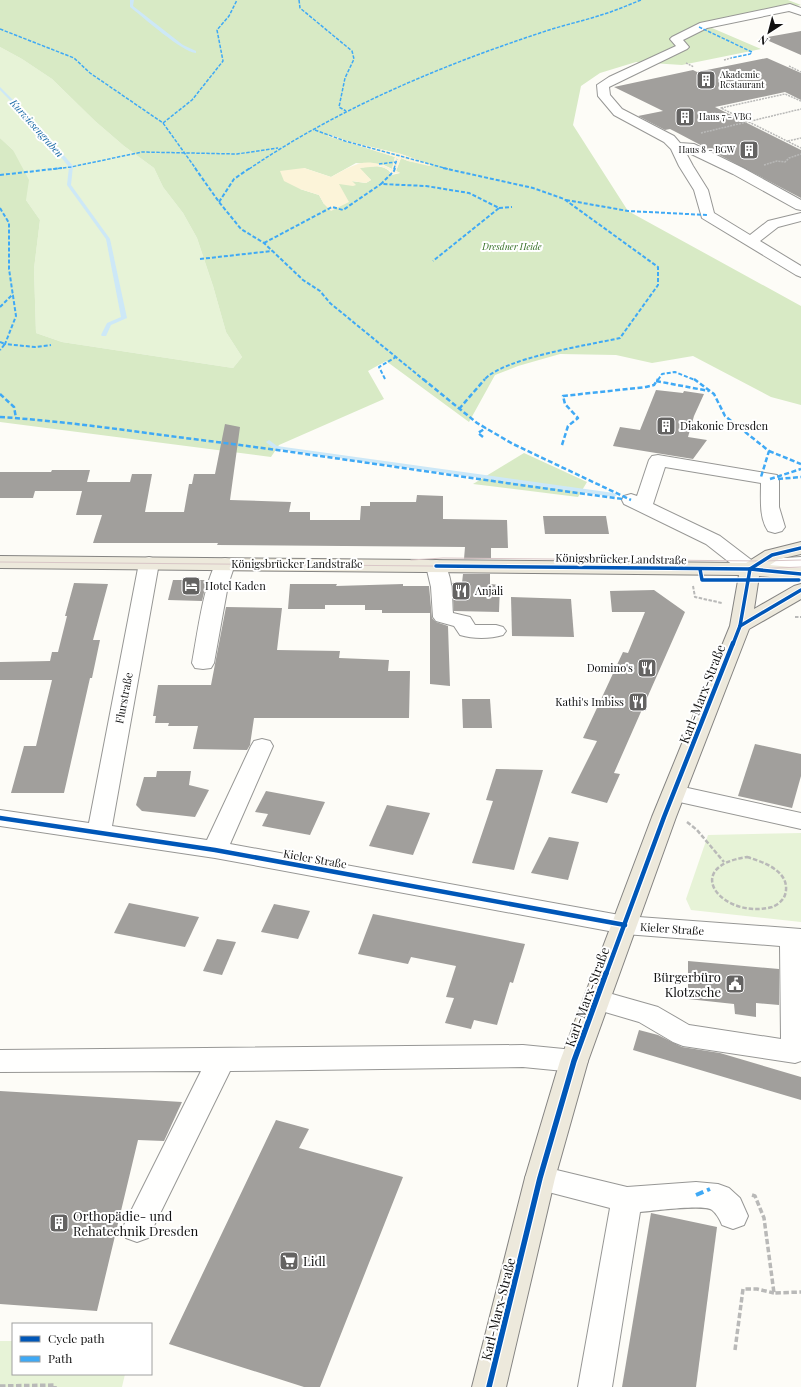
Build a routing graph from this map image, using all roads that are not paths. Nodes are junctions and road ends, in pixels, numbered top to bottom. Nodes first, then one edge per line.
1 (798, 0) edge
2 (801, 1) edge
3 (801, 12) edge
4 (677, 147) junction
5 (801, 206) edge
6 (801, 217) edge
7 (751, 242) junction
8 (801, 272) edge
9 (775, 527) dead end
10 (801, 548) edge
11 (0, 562) edge
12 (149, 563) junction
13 (801, 563) edge
14 (225, 564) junction
15 (436, 566) junction
16 (750, 569) junction
17 (801, 574) edge
18 (801, 590) edge
19 (740, 626) junction
20 (496, 631) dead end
21 (203, 663) dead end
22 (262, 746) dead end
23 (674, 794) junction
24 (0, 818) edge
25 (801, 821) edge
26 (99, 832) junction
27 (215, 850) junction
28 (625, 925) junction
29 (797, 938) edge
30 (598, 1000) junction
31 (221, 1060) junction
32 (0, 1061) edge
33 (574, 1061) junction
34 (540, 1178) junction
35 (627, 1200) junction
36 (732, 1216) dead end
37 (137, 1229) dead end
38 (489, 1387) edge
39 (595, 1387) edge

1 - 2 street
3 - 4 street
4 - 5 street
4 - 7 street
6 - 7 street
7 - 8 street
9 - 16 street
10 - 16 main road
11 - 12 main road, Königsbrücker Landstraße
12 - 14 main road, Königsbrücker Landstraße
12 - 26 street, Flurstraße
13 - 16 street
14 - 15 main road, Königsbrücker Landstraße
14 - 21 street
15 - 16 main road, Königsbrücker Landstraße
15 - 20 street
16 - 17 main road, Königsbrücker Landstraße
16 - 19 main road, Karl-Marx-Straße
18 - 19 main road
19 - 23 main road, Karl-Marx-Straße
22 - 27 street
23 - 25 street
23 - 28 main road, Karl-Marx-Straße
24 - 26 street, Kieler Straße
26 - 27 street, Kieler Straße
27 - 28 street, Kieler Straße
28 - 29 street, Kieler Straße
28 - 30 main road, Karl-Marx-Straße
29 - 30 street
30 - 33 main road, Karl-Marx-Straße
31 - 32 street
31 - 33 street
31 - 37 street
33 - 34 main road, Karl-Marx-Straße
34 - 35 street
34 - 38 main road, Karl-Marx-Straße
35 - 36 street
35 - 39 street

